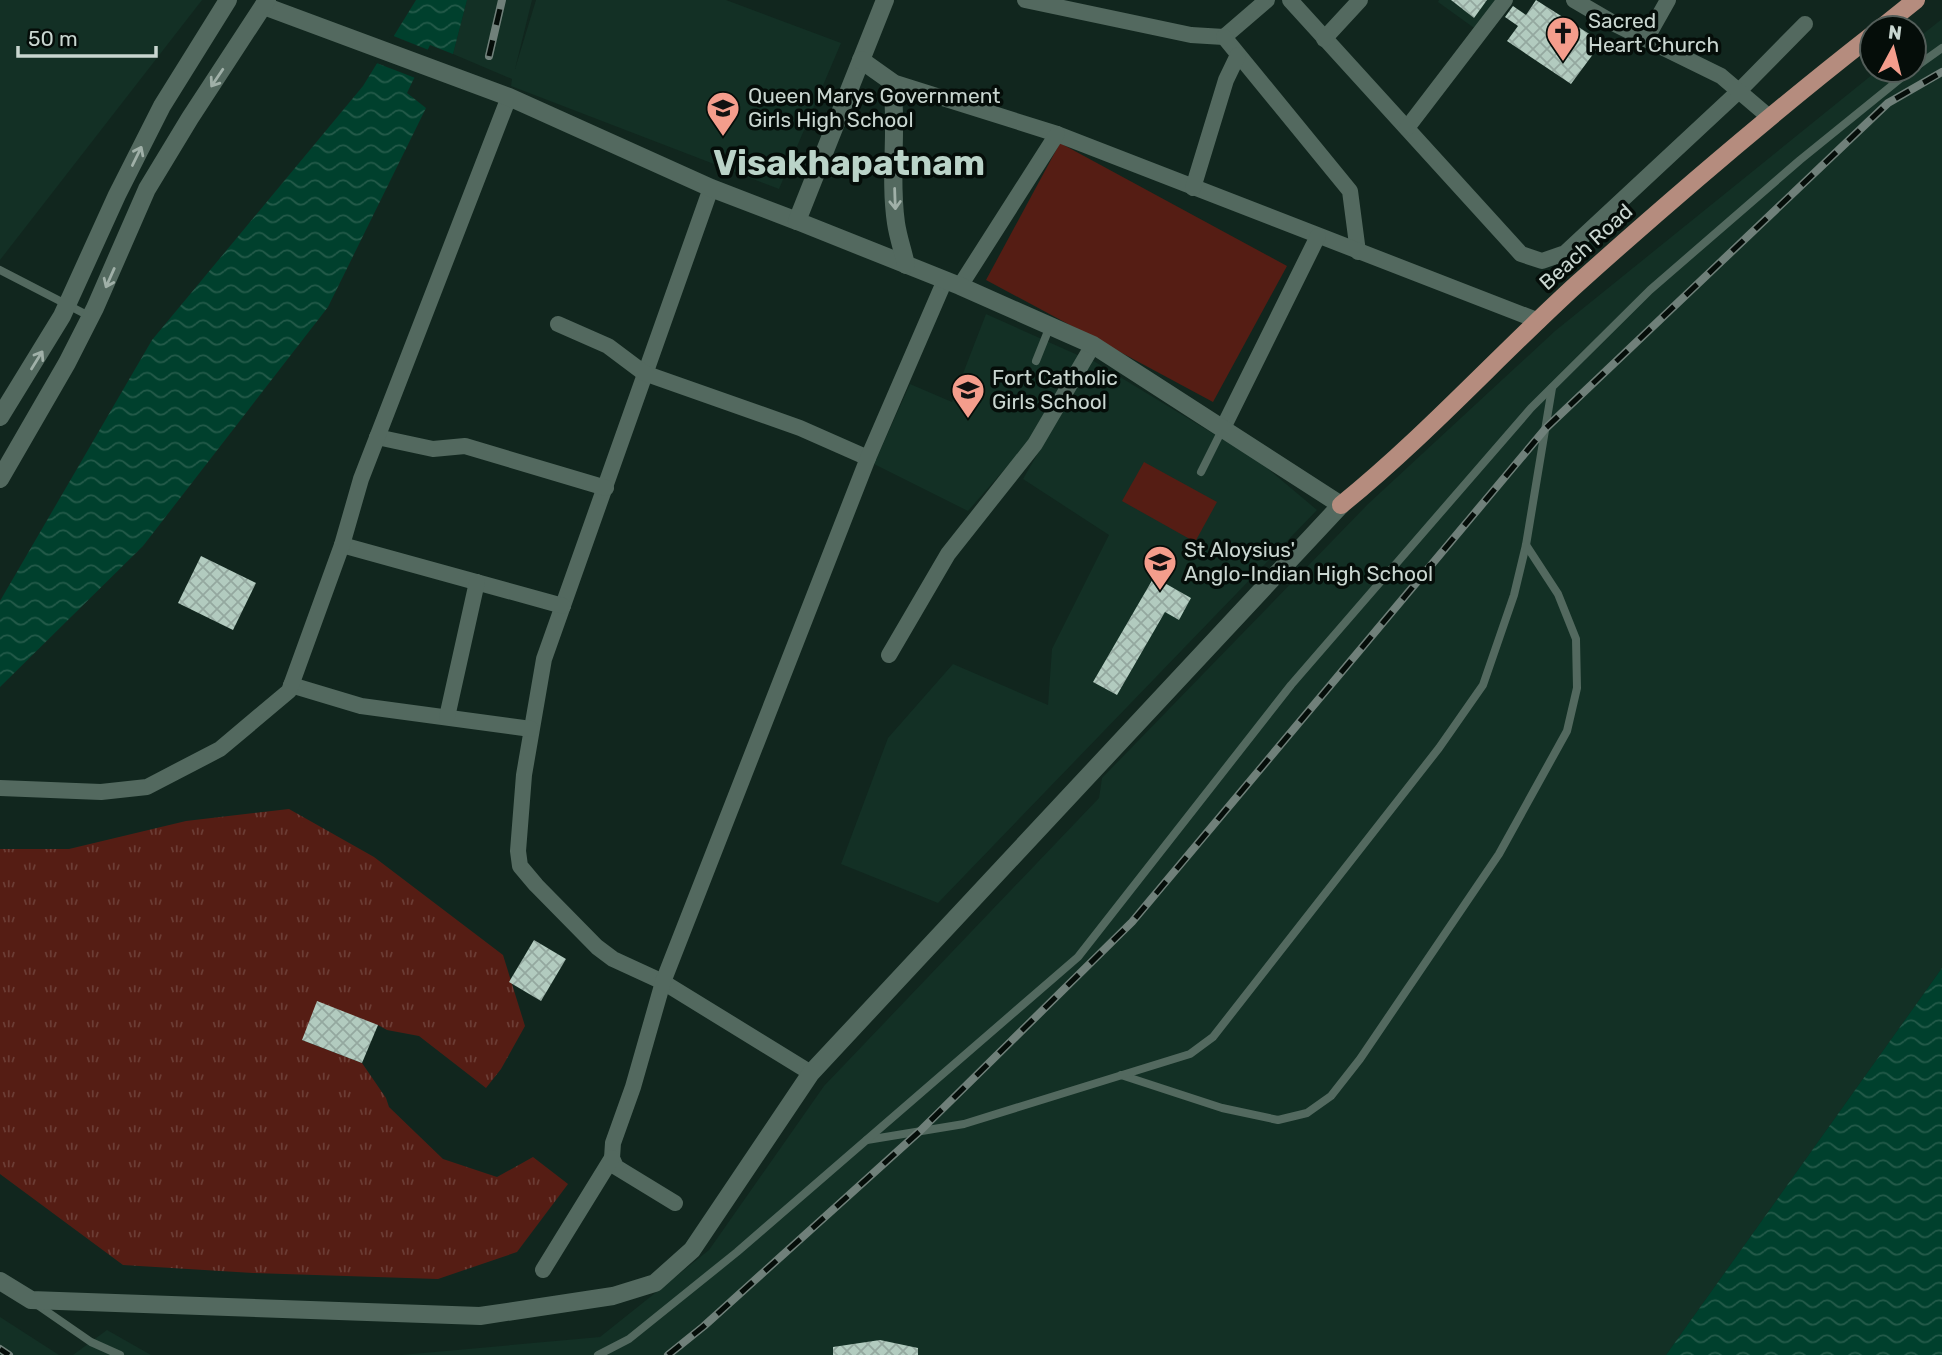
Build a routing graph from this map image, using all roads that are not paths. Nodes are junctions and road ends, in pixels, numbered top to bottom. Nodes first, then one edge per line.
1 (228, 0) edge
2 (885, 0) edge
3 (1025, 0) edge
4 (1267, 0) edge
5 (1290, 0) edge
6 (1360, 0) edge
7 (1505, 0) edge
8 (1574, 0) edge
9 (1668, 0) edge
10 (1916, 0) edge
11 (265, 3) edge
12 (1898, 14) edge
13 (1805, 24) dead end
14 (1224, 37) junction
15 (1324, 39) junction
16 (1646, 39) junction
17 (1858, 46) edge
18 (1238, 55) junction
19 (861, 60) junction
20 (892, 82) junction
21 (1894, 84) edge
22 (1739, 92) junction
23 (509, 97) junction
24 (1768, 116) junction
25 (1407, 128) junction
26 (1057, 134) junction
27 (711, 188) junction
28 (1193, 188) junction
29 (797, 221) junction
30 (1318, 236) junction
31 (1358, 252) junction
32 (906, 265) junction
33 (0, 270) edge
34 (953, 283) junction
35 (68, 305) junction
36 (91, 317) junction
37 (1539, 321) junction
38 (558, 324) dead end
39 (1050, 326) junction
40 (1093, 345) junction
41 (1035, 361) dead end
42 (644, 373) junction
43 (1552, 388) junction
44 (0, 417) edge
45 (1223, 428) junction
46 (377, 438) junction
47 (868, 458) junction
48 (1201, 472) dead end
49 (0, 479) edge
50 (606, 488) junction
51 (1341, 505) junction
52 (342, 545) junction
53 (1526, 545) junction
54 (477, 582) junction
55 (563, 606) junction
56 (889, 655) dead end
57 (291, 685) junction
58 (447, 718) junction
59 (531, 729) junction
60 (0, 788) edge
61 (663, 982) junction
62 (811, 1073) junction
63 (1121, 1075) junction
64 (866, 1140) junction
65 (612, 1158) junction
66 (675, 1203) dead end
67 (543, 1270) dead end
68 (0, 1281) edge
69 (31, 1300) junction
70 (120, 1355) edge
71 (598, 1355) edge

35 -> 1 street
2 - 19 street
3 - 14 street
4 - 14 street
5 - 15 street
6 - 15 street
7 - 25 street
8 - 16 street
9 - 16 street
10 - 12 main road
11 - 23 street
11 -> 36 street
13 - 22 street
14 - 18 street
15 - 25 street
16 - 22 street
17 - 24 main road, Beach Road
18 - 28 street
18 - 31 street
19 - 20 street
19 - 29 street
20 - 26 street
20 -> 32 street
21 - 43 lane
22 - 24 street
22 - 25 street
23 - 27 street
23 - 46 street
24 - 37 main road, Beach Road
26 - 28 street
26 - 34 street
27 - 29 street
27 - 42 street
28 - 30 street
29 - 32 street
30 - 31 street
30 - 45 street
31 - 37 street
32 - 34 street
33 - 35 lane
34 - 39 street
34 - 47 street
35 - 36 lane
44 -> 35 street
36 - 49 street
37 - 51 main road, Beach Road
38 - 42 street
39 - 40 street
39 - 41 lane
40 - 45 street
40 - 56 street
42 - 47 street
42 - 50 street
43 - 53 lane
43 - 64 lane
45 - 48 lane
45 - 51 street
46 - 50 street
46 - 52 street
47 - 61 street
50 - 55 street
51 - 62 street
52 - 54 street
52 - 57 street
53 - 63 lane
53 - 63 lane
54 - 55 street
54 - 58 street
55 - 59 street
57 - 58 street
57 - 60 street
58 - 59 street
59 - 61 street
61 - 62 street
61 - 65 street
62 - 69 street
63 - 64 lane
64 - 71 lane
65 - 66 street
65 - 67 street
68 - 69 street
69 - 70 lane

